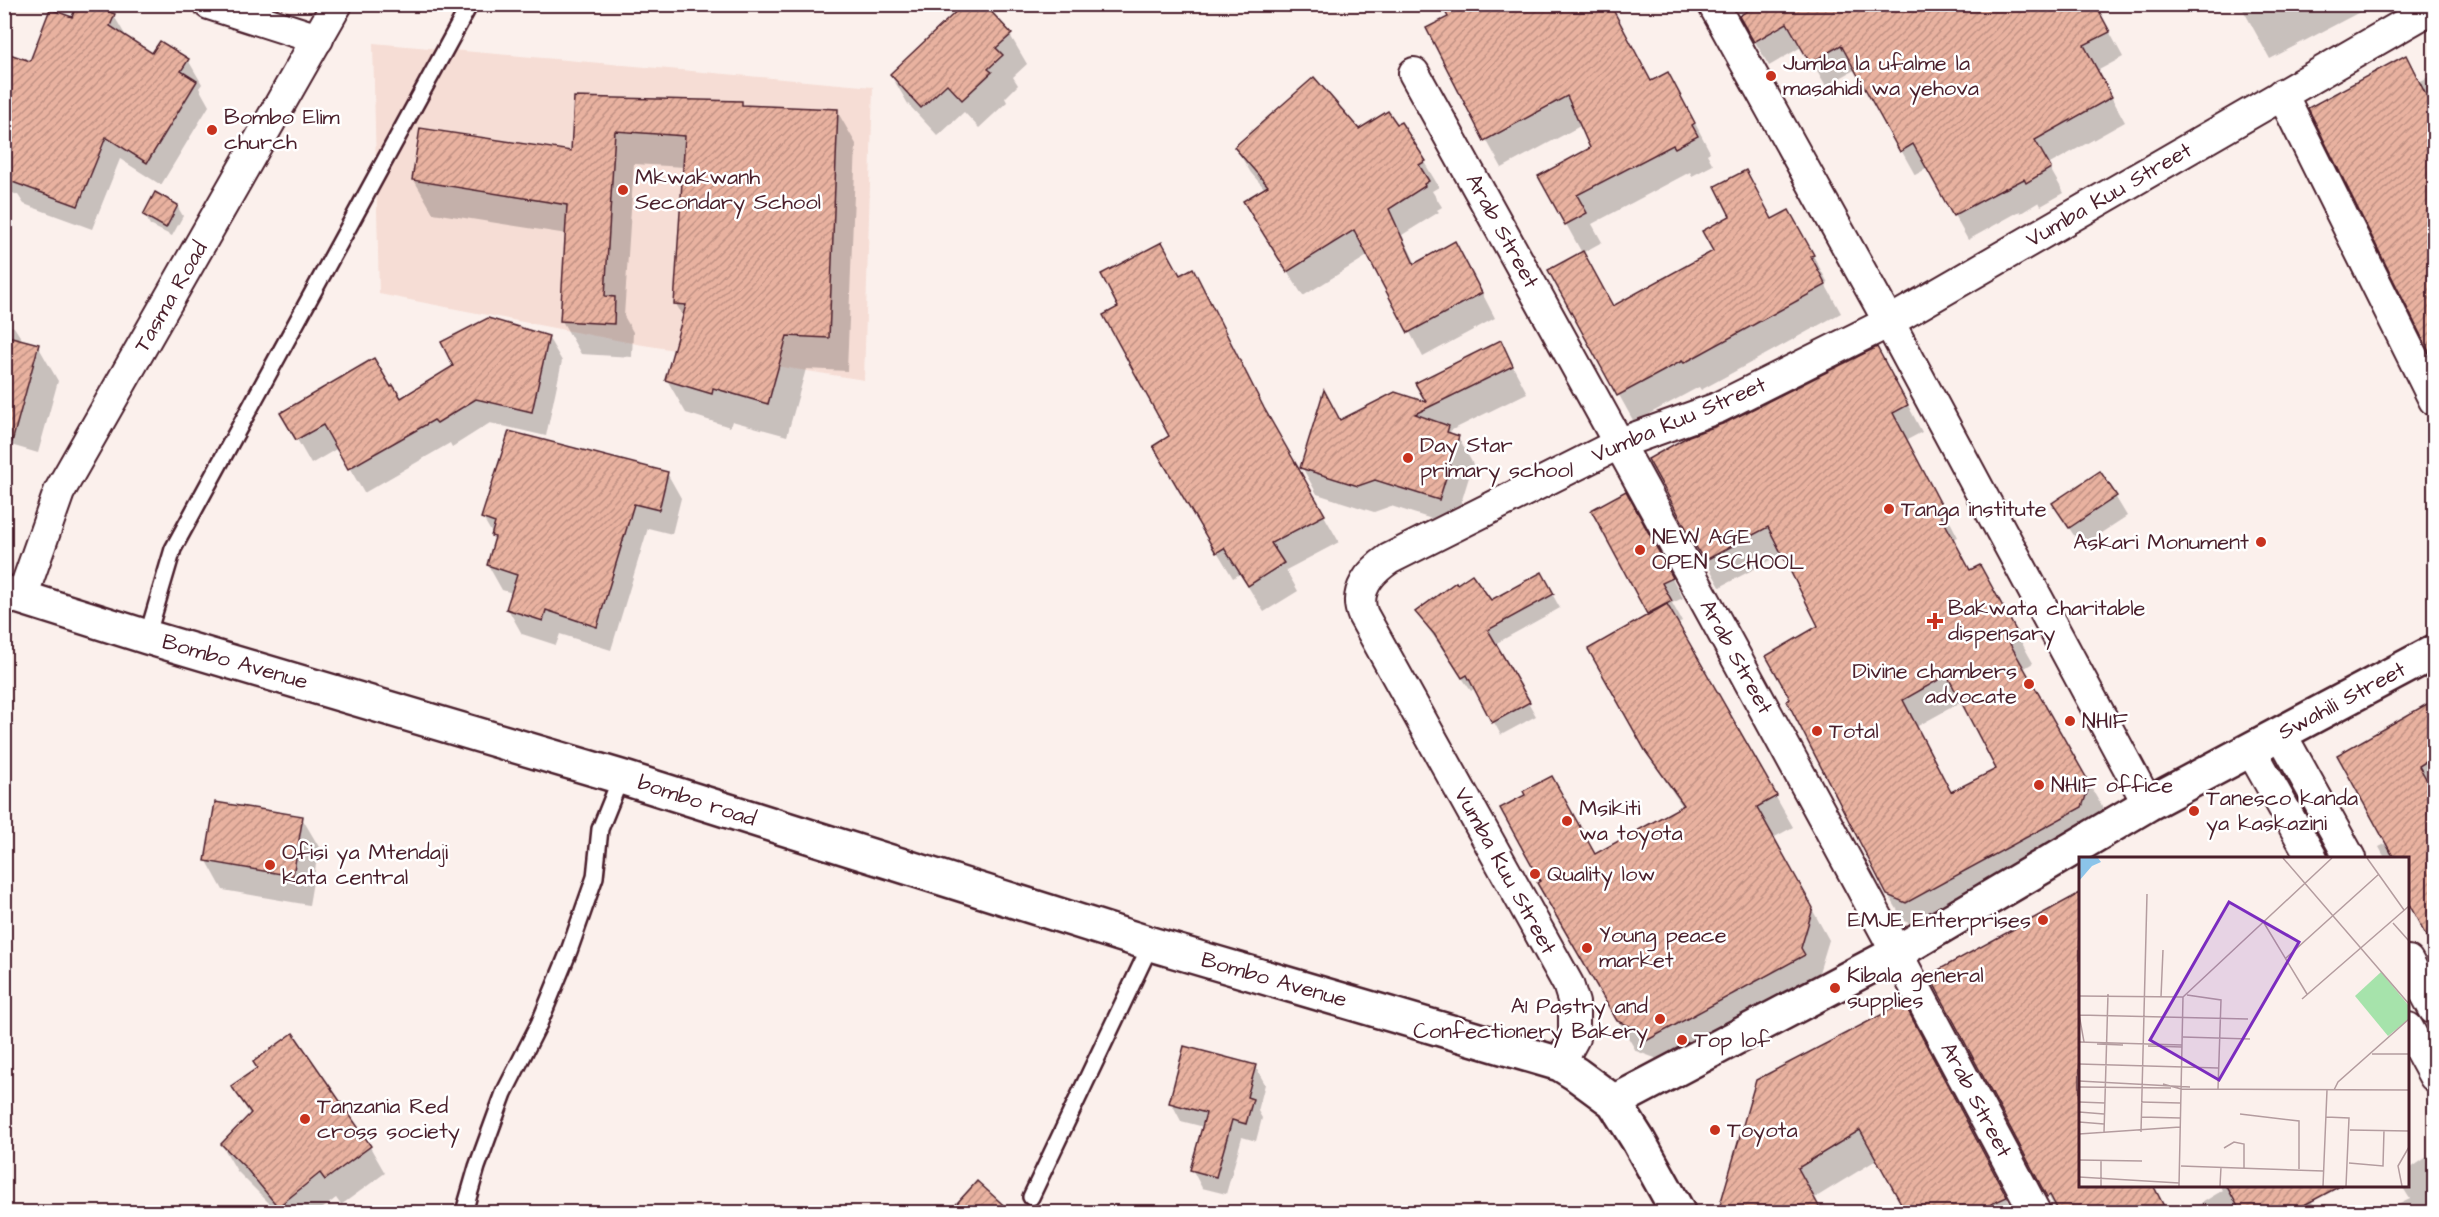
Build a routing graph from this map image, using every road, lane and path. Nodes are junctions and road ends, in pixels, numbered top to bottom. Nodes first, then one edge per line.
1 (209, 4) edge
2 (337, 4) edge
3 (470, 4) edge
4 (1713, 4) edge
5 (2434, 7) edge
6 (318, 39) junction
7 (1414, 73) dead end
8 (2282, 94) junction
9 (1889, 322) junction
10 (2434, 400) edge
11 (1620, 443) junction
12 (13, 595) edge
13 (147, 637) junction
14 (2434, 652) edge
15 (467, 730) joint
16 (2280, 734) junction
17 (2251, 750) junction
18 (621, 777) junction
19 (2148, 804) junction
20 (2311, 857) edge
21 (2349, 857) edge
22 (926, 875) joint
23 (1151, 944) junction
24 (1898, 952) junction
25 (2409, 963) edge
26 (2434, 1009) edge
27 (2409, 1030) edge
28 (1560, 1064) junction
29 (2434, 1076) edge
30 (1614, 1102) junction
31 (1031, 1197) dead end
32 (464, 1212) edge
33 (1678, 1212) edge
34 (2035, 1212) edge

1 - 6 street
2 - 6 street, Tasma Road
3 - 13 lane
4 - 9 street
5 - 8 street, Vumba Kuu Street
6 - 12 street, Tasma Road
7 - 11 street, Arab Street
8 - 9 street, Vumba Kuu Street
8 - 10 street
9 - 11 street, Vumba Kuu Street
9 - 19 street
11 - 24 street, Arab Street
11 - 28 street, Vumba Kuu Street
12 - 13 street, Bombo Avenue
13 - 15 street, Bombo Avenue
14 - 16 street, Swahili Street
15 - 18 street, bombo road
16 - 17 street, Swahili Street
16 - 21 street
17 - 19 street, Swahili Street
17 - 20 street
18 - 22 street, bombo road
18 - 32 lane
19 - 24 street, Swahili Street
22 - 23 street, Bombo Avenue
23 - 28 street, Bombo Avenue
23 - 31 lane
24 - 30 street, Swahili Street
24 - 34 street, Arab Street
25 - 26 street
27 - 29 street
28 - 30 street, Bombo Avenue
30 - 33 street

